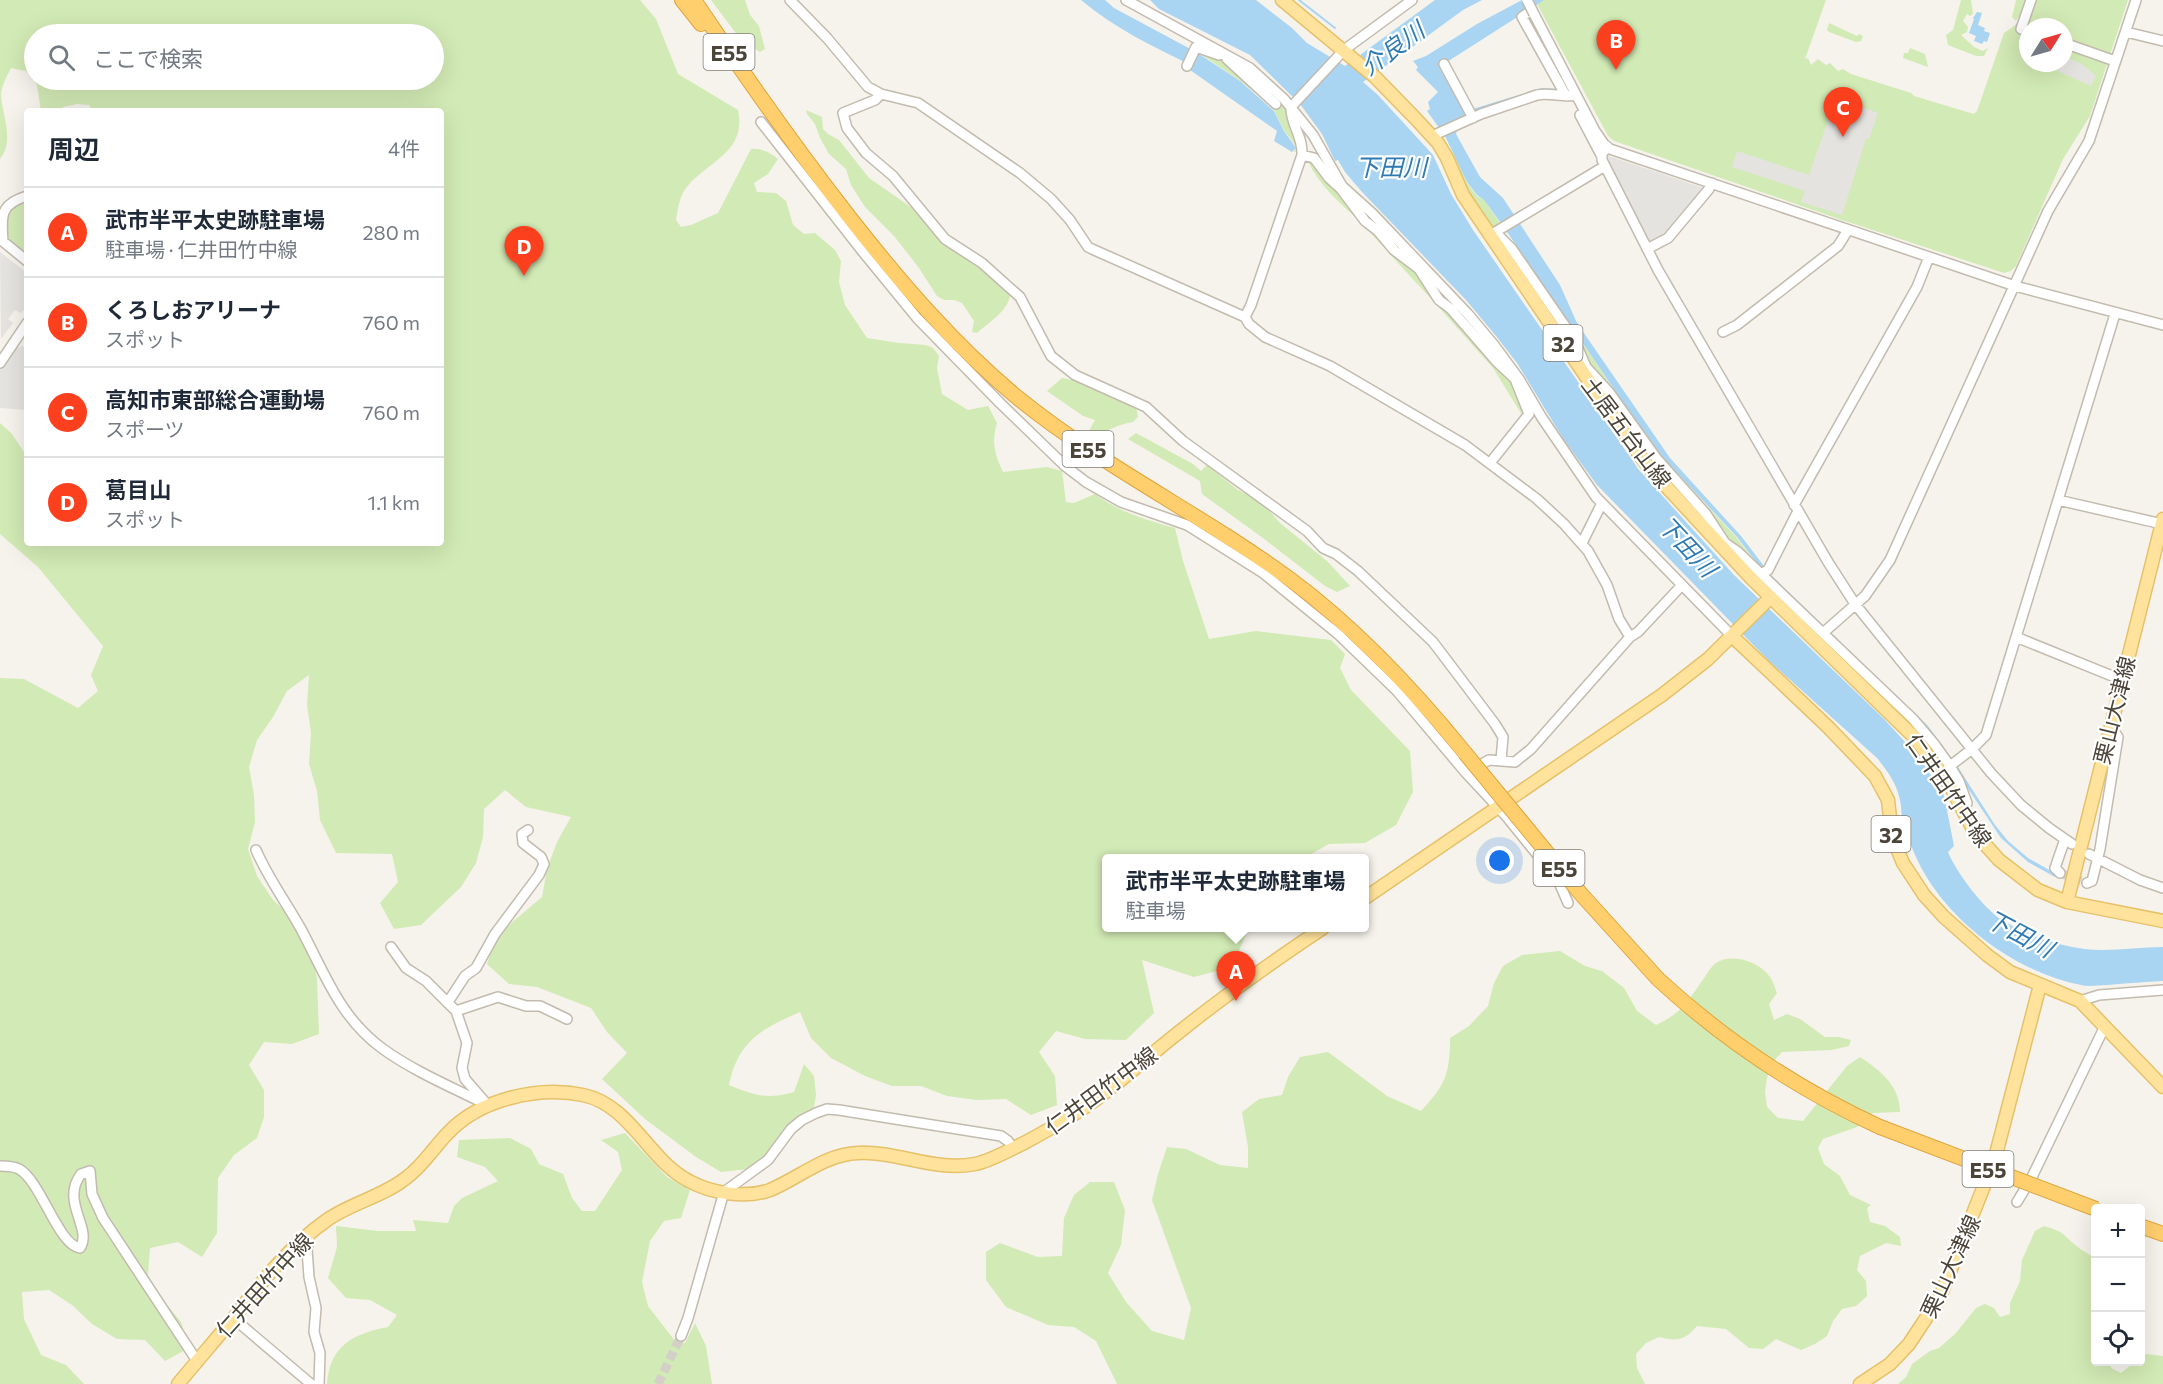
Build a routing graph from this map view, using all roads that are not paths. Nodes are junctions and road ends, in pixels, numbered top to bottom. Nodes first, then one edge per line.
1 (682, 0) edge
2 (790, 0) edge
3 (1126, 0) edge
4 (1282, 0) edge
5 (1412, 0) edge
6 (1527, 0) edge
7 (2031, 0) edge
8 (2136, 0) edge
9 (697, 3) edge
10 (2025, 18) edge
11 (2126, 32) junction
12 (2163, 41) edge
13 (2073, 46) edge
14 (1344, 54) junction
15 (1227, 56) junction
16 (2115, 61) junction
17 (1444, 64) dead end
18 (1187, 66) dead end
19 (757, 94) junction
20 (881, 94) junction
21 (1571, 96) junction
22 (1276, 104) dead end
23 (1292, 106) junction
24 (1471, 114) junction
25 (761, 122) dead end
26 (1435, 135) junction
27 (1604, 151) junction
28 (1302, 155) junction
29 (1605, 166) junction
30 (1712, 183) junction
31 (1342, 188) junction
32 (24, 197) edge
33 (1495, 232) junction
34 (1845, 233) junction
35 (1, 240) edge
36 (1647, 249) junction
37 (1929, 257) junction
38 (24, 259) edge
39 (2015, 286) junction
40 (2115, 314) junction
41 (1245, 317) junction
42 (2163, 325) edge
43 (24, 327) edge
44 (1723, 332) dead end
45 (0, 363) edge
46 (1518, 380) junction
47 (1490, 463) junction
48 (2058, 500) junction
49 (1602, 503) junction
50 (1796, 508) junction
51 (2162, 524) edge
52 (1582, 543) junction
53 (1723, 545) junction
54 (1764, 572) junction
55 (1682, 585) junction
56 (1769, 598) junction
57 (1855, 604) junction
58 (1826, 631) junction
59 (1732, 636) junction
60 (1630, 637) junction
61 (2016, 637) junction
62 (2122, 680) junction
63 (2110, 726) junction
64 (1972, 749) junction
65 (1501, 760) junction
66 (1953, 764) junction
67 (1466, 773) junction
68 (1497, 807) junction
69 (1962, 807) junction
70 (528, 830) dead end
71 (256, 850) dead end
72 (2093, 856) junction
73 (2060, 873) dead end
74 (2087, 883) dead end
75 (2163, 888) edge
76 (1369, 895) edge
77 (2067, 902) junction
78 (1568, 903) dead end
79 (2163, 921) edge
80 (1316, 932) edge
81 (391, 947) dead end
82 (2040, 985) junction
83 (2163, 990) edge
84 (488, 1000) junction
85 (2080, 1001) junction
86 (448, 1002) junction
87 (510, 1007) dead end
88 (456, 1011) junction
89 (567, 1019) dead end
90 (2104, 1028) junction
91 (2163, 1087) edge
92 (487, 1105) junction
93 (1013, 1148) junction
94 (0, 1166) edge
95 (724, 1192) junction
96 (2017, 1202) dead end
97 (2091, 1207) edge
98 (2145, 1228) edge
99 (310, 1233) junction
100 (2163, 1234) edge
101 (233, 1318) junction
102 (681, 1336) tunnel mouth
103 (197, 1361) junction
104 (178, 1384) edge
105 (317, 1384) edge
106 (1860, 1384) edge

1 - 19 highway
2 - 20 street
3 - 15 street
4 - 14 main road, 土居五台山線 / 32
5 - 14 street
6 - 21 street, bridge
7 - 10 street
8 - 11 street
9 - 19 highway, E55
11 - 12 street
11 - 16 street
13 - 16 street
14 - 23 street
14 - 26 main road, 土居五台山線 / 32
15 - 18 street
15 - 22 street
15 - 23 street
16 - 39 street
17 - 24 street
19 - 97 highway, E55, bridge
20 - 41 street
20 - 65 street
21 - 24 street
21 - 27 street
23 - 28 street
23 - 31 street
24 - 26 street
25 - 67 street
26 - 33 main road, 土居五台山線 / 32
27 - 29 street
27 - 30 street
28 - 31 street
28 - 41 street
29 - 33 street
29 - 36 street
30 - 34 street
30 - 36 street
31 - 46 street
32 - 35 street
33 - 53 main road, 土居五台山線 / 32
34 - 37 street
34 - 44 street
35 - 38 street
36 - 50 street
37 - 39 street
37 - 50 street
39 - 40 street
39 - 57 street
40 - 42 street
40 - 48 street
41 - 47 street
43 - 45 street
46 - 47 street
46 - 49 street
47 - 52 street
48 - 51 street
48 - 61 street
49 - 52 street
49 - 55 street
50 - 54 street
50 - 57 street
51 - 62 main road, 栗山大津線
52 - 60 street
53 - 54 street
53 - 56 main road, 土居五台山線 / 32
54 - 58 street
55 - 59 street
55 - 60 street
56 - 59 main road
56 - 69 main road, 仁井田竹中線
57 - 58 street
57 - 64 street
58 - 66 street
59 - 68 main road
59 - 82 main road, 32
60 - 65 street
61 - 62 street
61 - 64 street
62 - 63 main road, 栗山大津線
63 - 72 street
63 - 77 main road, 栗山大津線
64 - 66 street
64 - 73 street
65 - 67 street
66 - 69 street
67 - 68 street
68 - 76 main road
68 - 78 street
69 - 77 main road, 仁井田竹中線
70 - 86 street
71 - 92 street
72 - 74 street
72 - 75 street
77 - 79 main road, 仁井田竹中線
80 - 93 main road, 仁井田竹中線
81 - 86 street
82 - 85 main road, 32
82 - 106 main road, 栗山大津線
83 - 85 street
84 - 87 street
84 - 88 street
84 - 89 street
85 - 90 main road, 32
86 - 88 street
88 - 92 street
90 - 91 main road, 32
90 - 96 street
92 - 95 main road, 仁井田竹中線
92 - 99 main road, 仁井田竹中線
93 - 95 main road, 仁井田竹中線
93 - 95 street
94 - 103 street
95 - 102 street
98 - 100 highway
99 - 101 main road, 仁井田竹中線
99 - 105 street
101 - 103 main road, 仁井田竹中線
101 - 105 street
103 - 104 main road, 仁井田竹中線

